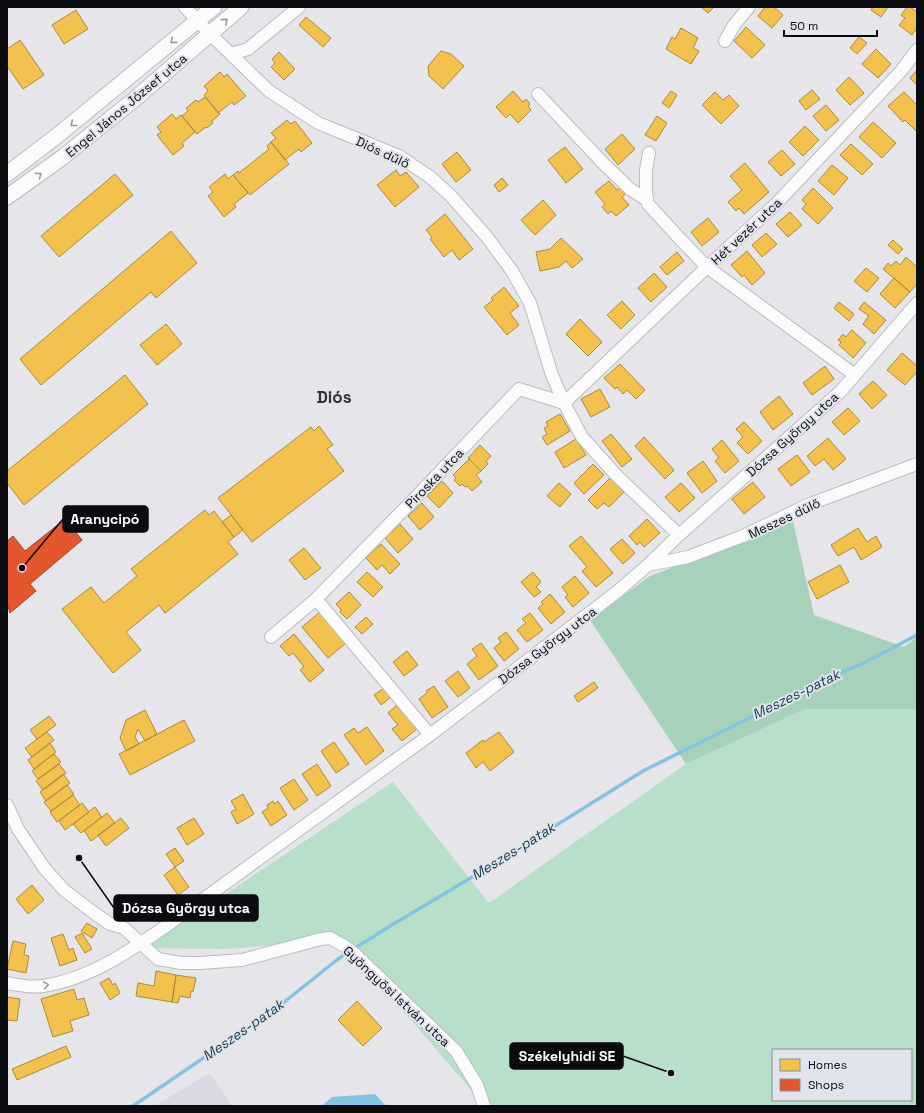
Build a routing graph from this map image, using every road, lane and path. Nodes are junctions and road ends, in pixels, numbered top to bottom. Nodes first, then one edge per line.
1 (185, 7) edge
2 (214, 7) edge
3 (242, 7) edge
4 (299, 7) edge
5 (749, 7) edge
6 (198, 20) junction
7 (210, 34) junction
8 (725, 41) dead end
9 (917, 50) edge
10 (231, 54) junction
11 (538, 94) dead end
12 (649, 153) dead end
13 (7, 174) edge
14 (7, 197) edge
15 (647, 200) junction
16 (707, 268) junction
17 (917, 303) edge
18 (855, 375) junction
19 (564, 403) junction
20 (917, 464) edge
21 (679, 535) junction
22 (648, 565) junction
23 (316, 599) junction
24 (271, 637) dead end
25 (430, 735) junction
26 (7, 805) edge
27 (140, 944) junction
28 (7, 983) edge
29 (484, 1106) edge

1 - 6 street, Diós dűlő
2 - 6 street, Engel János József utca
7 -> 3 street, Engel János József utca
4 - 10 street
5 - 8 street
6 - 7 street, Diós dűlő
6 -> 13 street, Engel János József utca
7 - 10 street, Diós dűlő
14 -> 7 street, Engel János József utca
9 - 16 street, Hét vezér utca
10 - 19 street, Diós dűlő
11 - 15 street
12 - 15 street
15 - 16 street
16 - 18 street
16 - 19 street, Hét vezér utca
17 - 18 street, Dózsa György utca
18 - 21 street, Dózsa György utca
19 - 21 street
19 - 23 street, Piroska utca
20 - 22 street, Meszes dűlő
21 - 22 street, Dózsa György utca
22 - 25 street, Dózsa György utca
23 - 24 street
23 - 25 street
25 - 27 street, Dózsa György utca
26 - 27 street, Gyöngyösi István utca
28 -> 27 street
27 - 29 street, Gyöngyösi István utca

